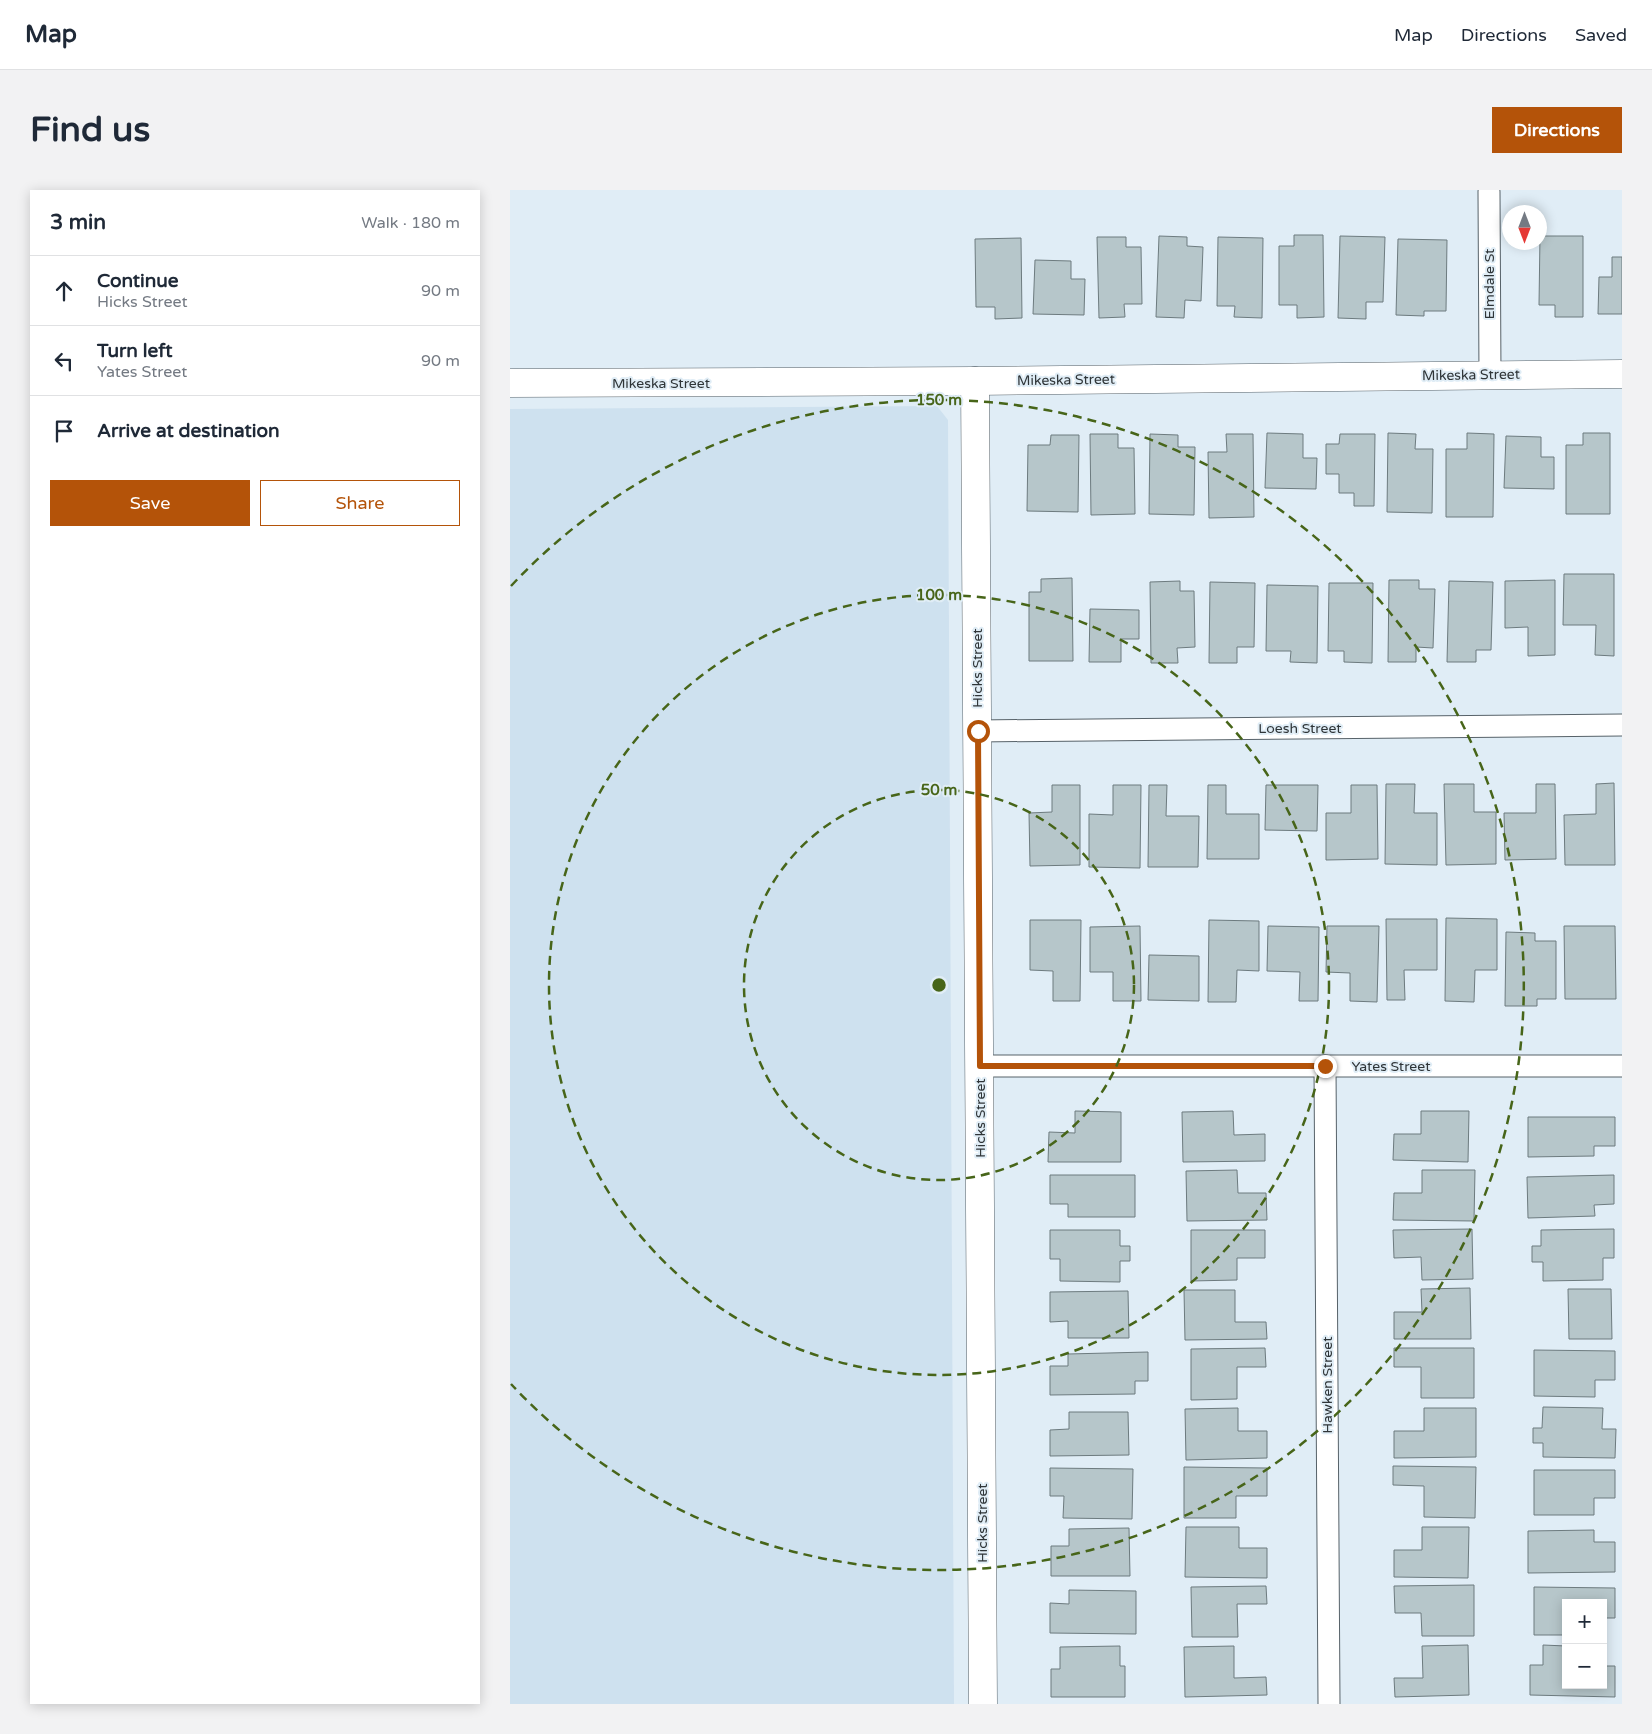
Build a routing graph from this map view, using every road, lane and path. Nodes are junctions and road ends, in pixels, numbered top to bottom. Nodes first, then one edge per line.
1 (1489, 192) dead end
2 (1622, 374) edge
3 (1490, 375) junction
4 (975, 382) junction
5 (510, 383) edge
6 (1622, 726) edge
7 (978, 731) junction
8 (980, 1066) junction
9 (1325, 1066) junction
10 (1622, 1066) edge
11 (983, 1704) edge
12 (1329, 1704) edge

1 - 3 street, Elmdale St
2 - 3 street, Mikeska Street
3 - 4 street, Mikeska Street
4 - 5 street, Mikeska Street
4 - 7 street, Hicks Street
6 - 7 street, Loesh Street
7 - 8 street, Hicks Street
8 - 9 street, Yates Street
8 - 11 street, Hicks Street
9 - 10 street, Yates Street
9 - 12 street, Hawken Street

